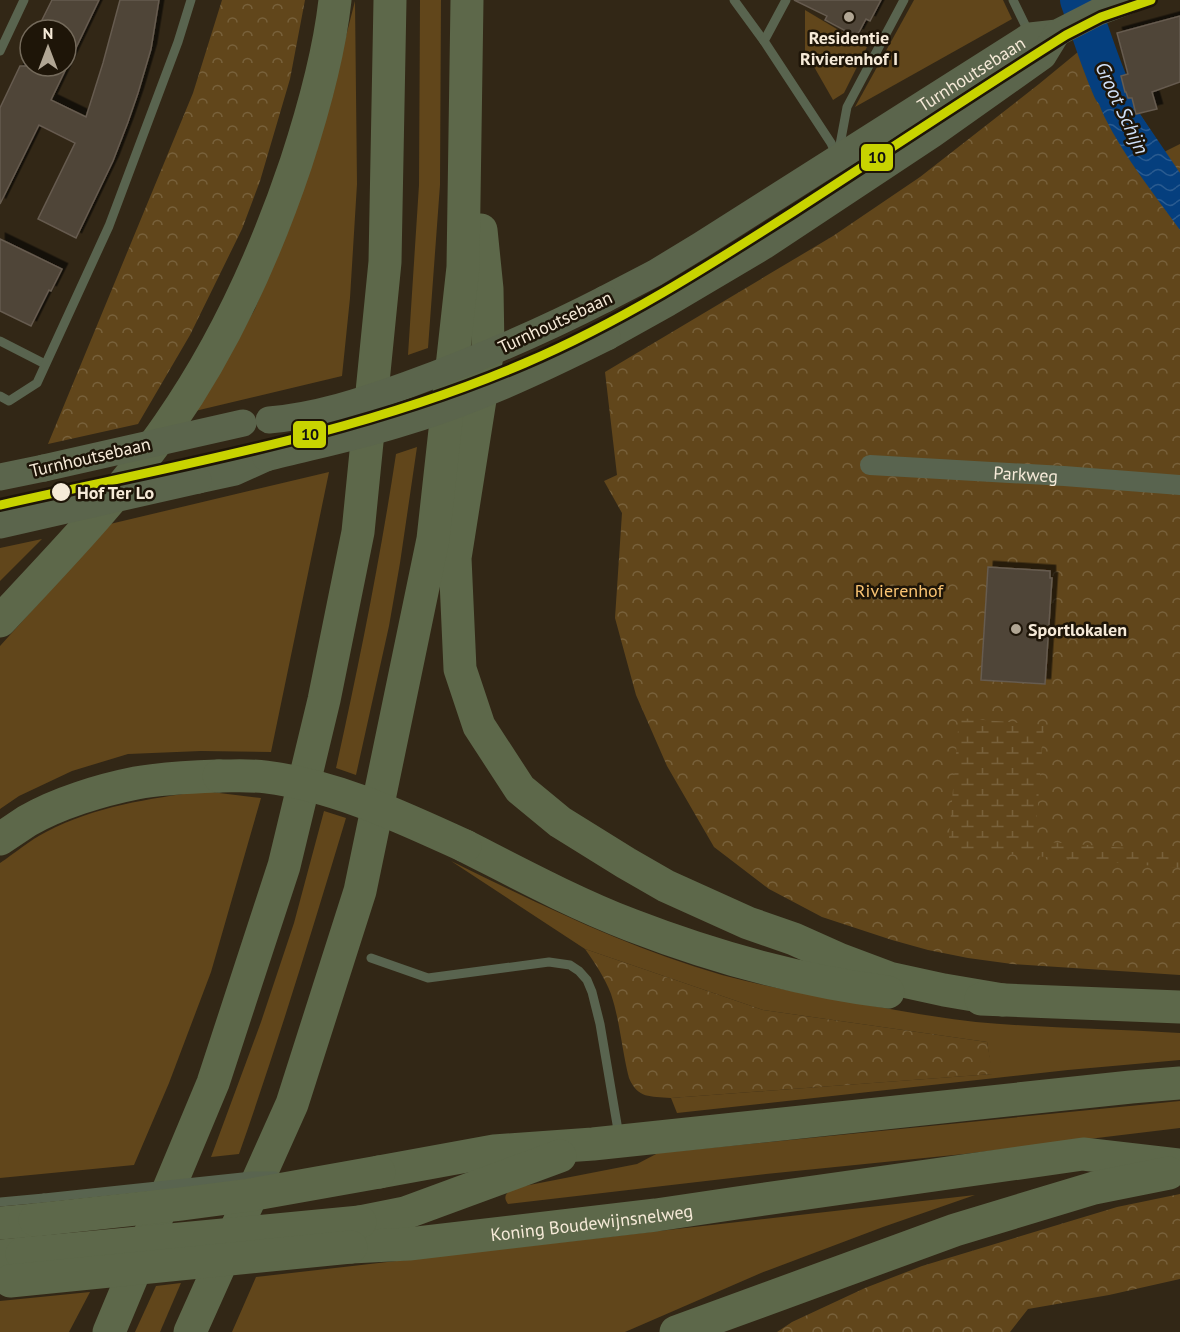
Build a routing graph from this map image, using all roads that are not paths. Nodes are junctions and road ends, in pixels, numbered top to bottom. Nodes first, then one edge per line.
1 (24, 0) edge
2 (191, 0) edge
3 (335, 0) edge
4 (390, 0) edge
5 (467, 0) edge
6 (786, 0) edge
7 (904, 0) edge
8 (1013, 0) edge
9 (1130, 0) edge
10 (738, 2) edge
11 (1065, 29) junction
12 (1030, 36) junction
13 (764, 41) junction
14 (0, 51) edge
15 (466, 98) junction
16 (838, 158) junction
17 (0, 341) edge
18 (45, 364) junction
19 (0, 396) edge
20 (870, 465) dead end
21 (0, 477) edge
22 (1180, 485) edge
23 (0, 525) edge
24 (0, 621) edge
25 (0, 839) edge
26 (371, 958) dead end
27 (1003, 1000) junction
28 (1180, 1007) edge
29 (1180, 1083) edge
30 (606, 1143) junction
31 (1180, 1165) edge
32 (1180, 1171) edge
33 (379, 1172) junction
34 (310, 1174) dead end
35 (286, 1175) dead end
36 (0, 1202) edge
37 (40, 1209) junction
38 (0, 1223) edge
39 (356, 1235) junction
40 (8, 1268) edge
41 (823, 1277) junction
42 (109, 1332) edge
43 (190, 1332) edge
44 (676, 1332) edge
45 (745, 1332) edge

1 - 14 lane
2 - 18 lane
3 - 24 highway
4 - 42 highway
5 - 15 highway
6 - 13 lane
7 - 16 lane
8 - 12 lane
9 - 11 main road
10 - 13 lane
11 - 12 main road, Turnhoutsebaan
11 - 23 main road, Turnhoutsebaan, bridge
12 - 16 main road, Turnhoutsebaan
13 - 16 lane
15 - 27 highway
15 - 43 highway
16 - 21 main road, Turnhoutsebaan, bridge
17 - 18 lane
18 - 19 lane
20 - 22 street, Parkweg
25 - 27 highway, bridge
26 - 30 lane
27 - 28 highway
29 - 30 highway
30 - 33 highway
30 - 39 highway
31 - 39 highway, Koning Boudewijnsnelweg
32 - 41 highway
33 - 34 lane, bridge
33 - 37 highway, bridge
35 - 37 lane, bridge
36 - 37 lane
37 - 38 highway
39 - 40 highway, Koning Boudewijnsnelweg, bridge
41 - 44 highway
41 - 45 highway

